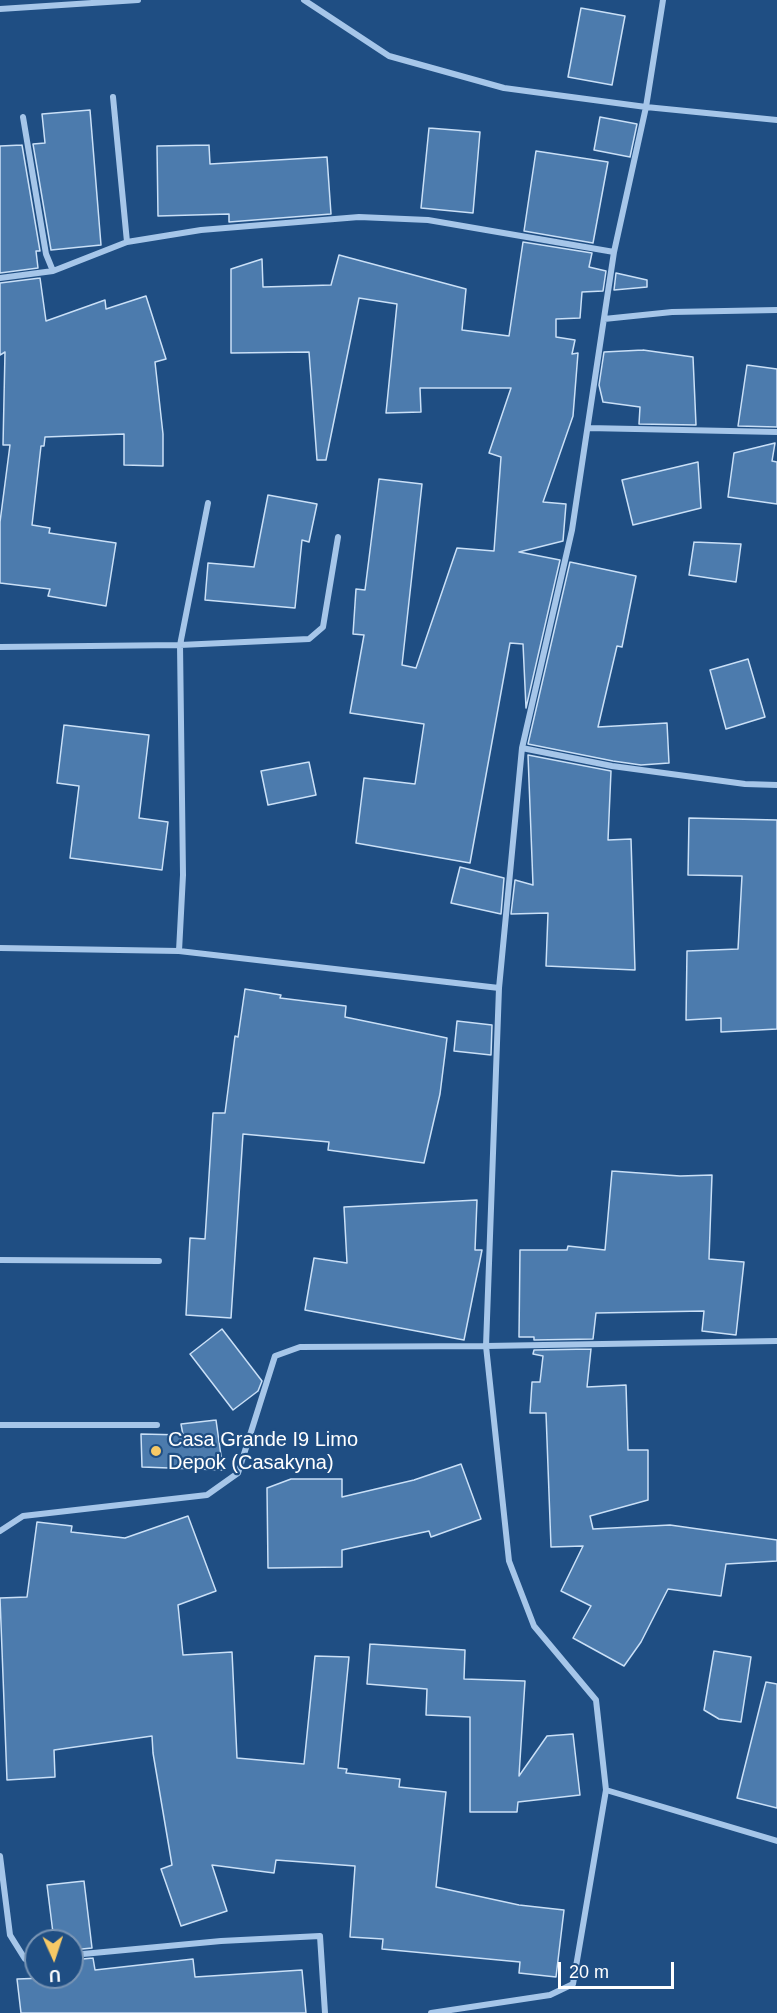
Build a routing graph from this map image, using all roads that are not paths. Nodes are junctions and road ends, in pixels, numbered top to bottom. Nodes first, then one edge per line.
1 (138, 0) edge
2 (304, 0) edge
3 (663, 0) edge
4 (0, 9) edge
5 (113, 97) dead end
6 (646, 106) junction
7 (23, 117) dead end
8 (777, 120) edge
9 (127, 242) junction
10 (614, 252) junction
11 (53, 272) junction
12 (0, 279) edge
13 (777, 310) edge
14 (604, 319) junction
15 (588, 428) junction
16 (777, 432) edge
17 (208, 503) dead end
18 (338, 537) dead end
19 (180, 645) junction
20 (0, 647) edge
21 (522, 748) junction
22 (777, 785) edge
23 (0, 948) edge
24 (179, 951) junction
25 (499, 988) junction
26 (0, 1260) edge
27 (159, 1261) dead end
28 (777, 1341) edge
29 (486, 1346) junction
30 (0, 1425) edge
31 (157, 1425) dead end
32 (0, 1531) edge
33 (606, 1790) junction
34 (777, 1841) edge
35 (0, 1856) edge
36 (84, 1954) edge
37 (24, 1957) edge
38 (325, 2013) edge
39 (431, 2013) edge

1 - 4 street
2 - 6 street
3 - 6 street
5 - 9 street
6 - 8 street
6 - 10 street
7 - 11 street
9 - 10 street
9 - 11 street
10 - 14 street
11 - 12 street
13 - 14 street
14 - 15 street
15 - 16 street
15 - 21 street
17 - 19 street
18 - 19 street
19 - 20 street
19 - 24 street
21 - 22 street
21 - 25 street
23 - 24 street
24 - 25 street
25 - 29 street
26 - 27 street
28 - 29 street
29 - 32 street
29 - 33 street
30 - 31 street
33 - 34 street
33 - 39 street
35 - 37 street
36 - 38 street

